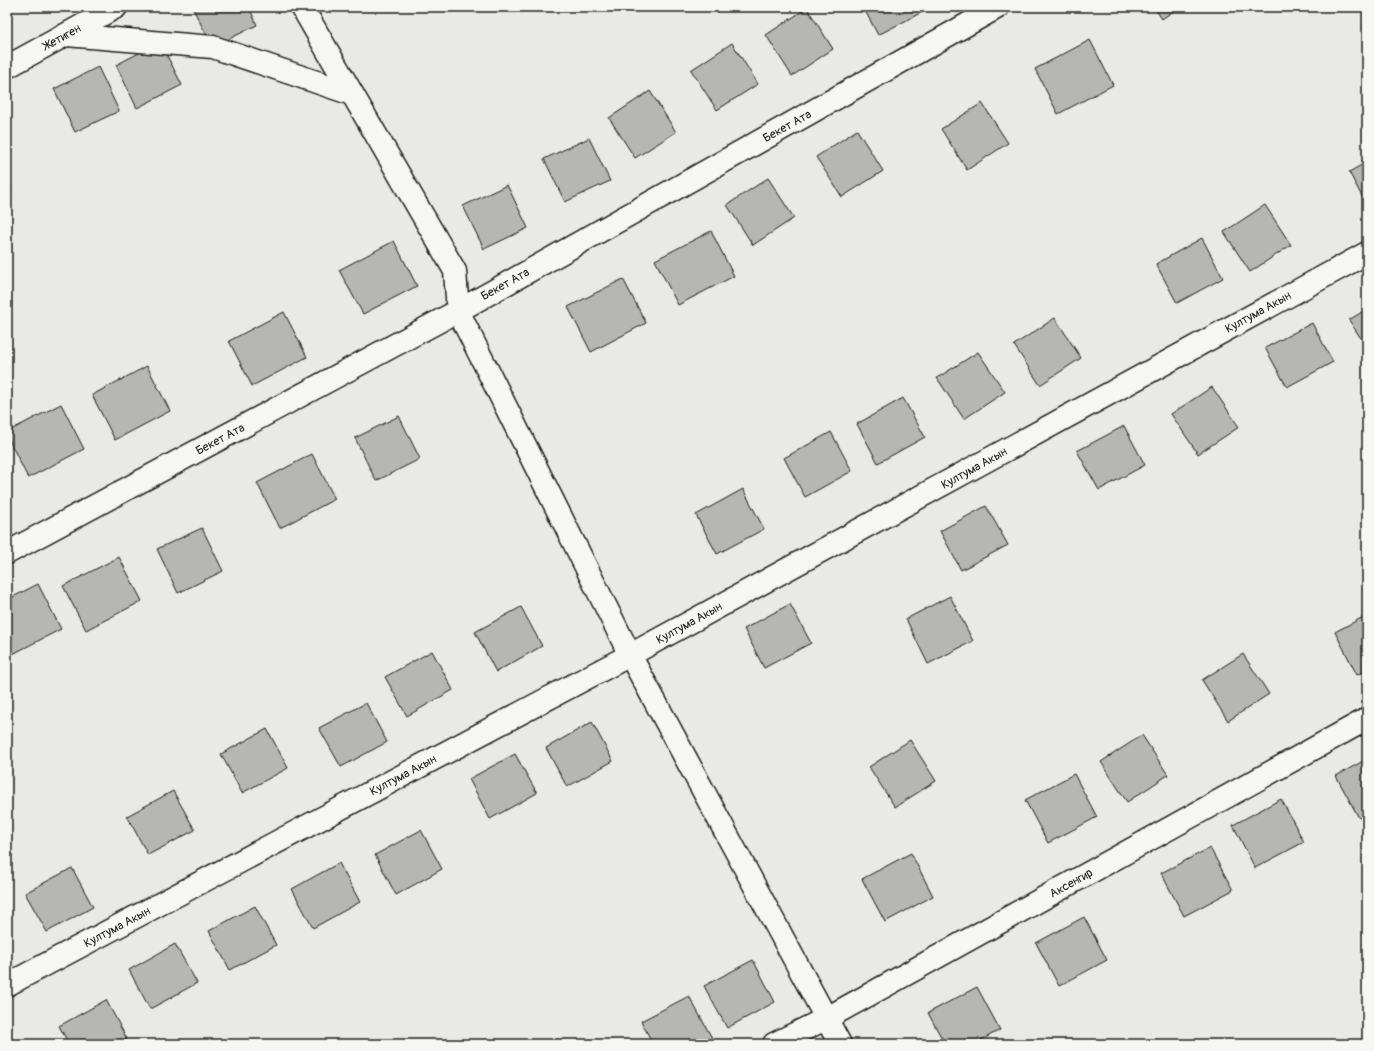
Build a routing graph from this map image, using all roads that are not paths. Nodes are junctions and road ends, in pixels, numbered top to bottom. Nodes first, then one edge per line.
1 (116, 7) edge
2 (302, 7) edge
3 (998, 7) edge
4 (66, 35) junction
5 (7, 68) edge
6 (352, 94) junction
7 (1367, 253) edge
8 (458, 311) junction
9 (7, 553) edge
10 (630, 655) junction
11 (1367, 719) edge
12 (7, 985) edge
13 (827, 1018) junction
14 (774, 1044) edge
15 (840, 1044) edge

1 - 4 street, Жетиген
2 - 6 street
3 - 8 street, Бекет Ата
4 - 5 street, Жетиген
4 - 6 street
6 - 8 street
7 - 10 street, Култума Акын
8 - 9 street, Бекет Ата
8 - 10 street
10 - 12 street, Култума Акын
10 - 13 street
11 - 13 street, Аксенгир
13 - 14 street, Аксенгир
13 - 15 street

